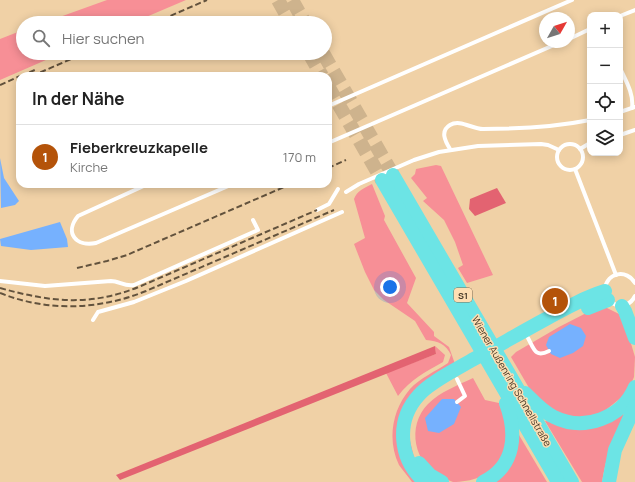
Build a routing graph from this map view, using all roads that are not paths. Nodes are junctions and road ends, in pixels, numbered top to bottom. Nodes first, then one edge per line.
1 (572, 0) edge
2 (635, 10) edge
3 (623, 15) edge
4 (587, 30) edge
5 (575, 35) edge
6 (547, 48) edge
7 (623, 75) edge
8 (332, 104) edge
9 (633, 107) edge
10 (623, 111) edge
11 (587, 120) edge
12 (635, 130) edge
13 (623, 134) edge
14 (332, 141) edge
15 (587, 145) edge
16 (450, 149) junction
17 (580, 149) junction
18 (559, 150) junction
19 (575, 169) junction
20 (139, 188) edge
21 (224, 188) edge
22 (338, 189) dead end
23 (346, 192) dead end
24 (317, 210) dead end
25 (342, 212) dead end
26 (253, 220) dead end
27 (616, 274) junction
28 (0, 281) edge
29 (635, 284) edge
30 (607, 296) junction
31 (631, 305) edge
32 (93, 320) dead end
33 (522, 338) junction
34 (635, 338) edge
35 (549, 351) dead end
36 (492, 369) junction
37 (461, 373) junction
38 (511, 378) junction
39 (635, 387) edge
40 (457, 402) dead end
41 (635, 406) edge
42 (425, 482) edge
43 (442, 482) edge
44 (484, 482) edge
45 (558, 482) edge
46 (572, 482) edge
47 (609, 482) edge

1 - 8 lane
2 - 3 lane
4 - 5 lane
6 - 14 lane
7 - 9 lane
9 - 10 lane
11 - 16 lane
12 - 13 lane
15 - 17 lane
16 - 18 lane
16 - 23 lane
17 - 18 lane
17 - 19 lane
18 - 19 lane
19 - 27 lane
20 - 21 lane
22 - 24 lane
25 - 32 lane
26 - 28 lane
27 - 29 lane
27 - 30 lane
30 - 31 lane
30 - 33 highway
31 - 34 highway
33 - 35 lane
33 - 37 highway
36 - 38 highway, Wiener Außenring Schnellstraße / S1
36 - 44 highway
36 - 45 highway, Wiener Außenring Schnellstraße / S1
37 - 40 lane
37 - 42 highway
37 - 43 highway
38 - 39 highway
38 - 46 highway, Wiener Außenring Schnellstraße / S1
41 - 47 highway

